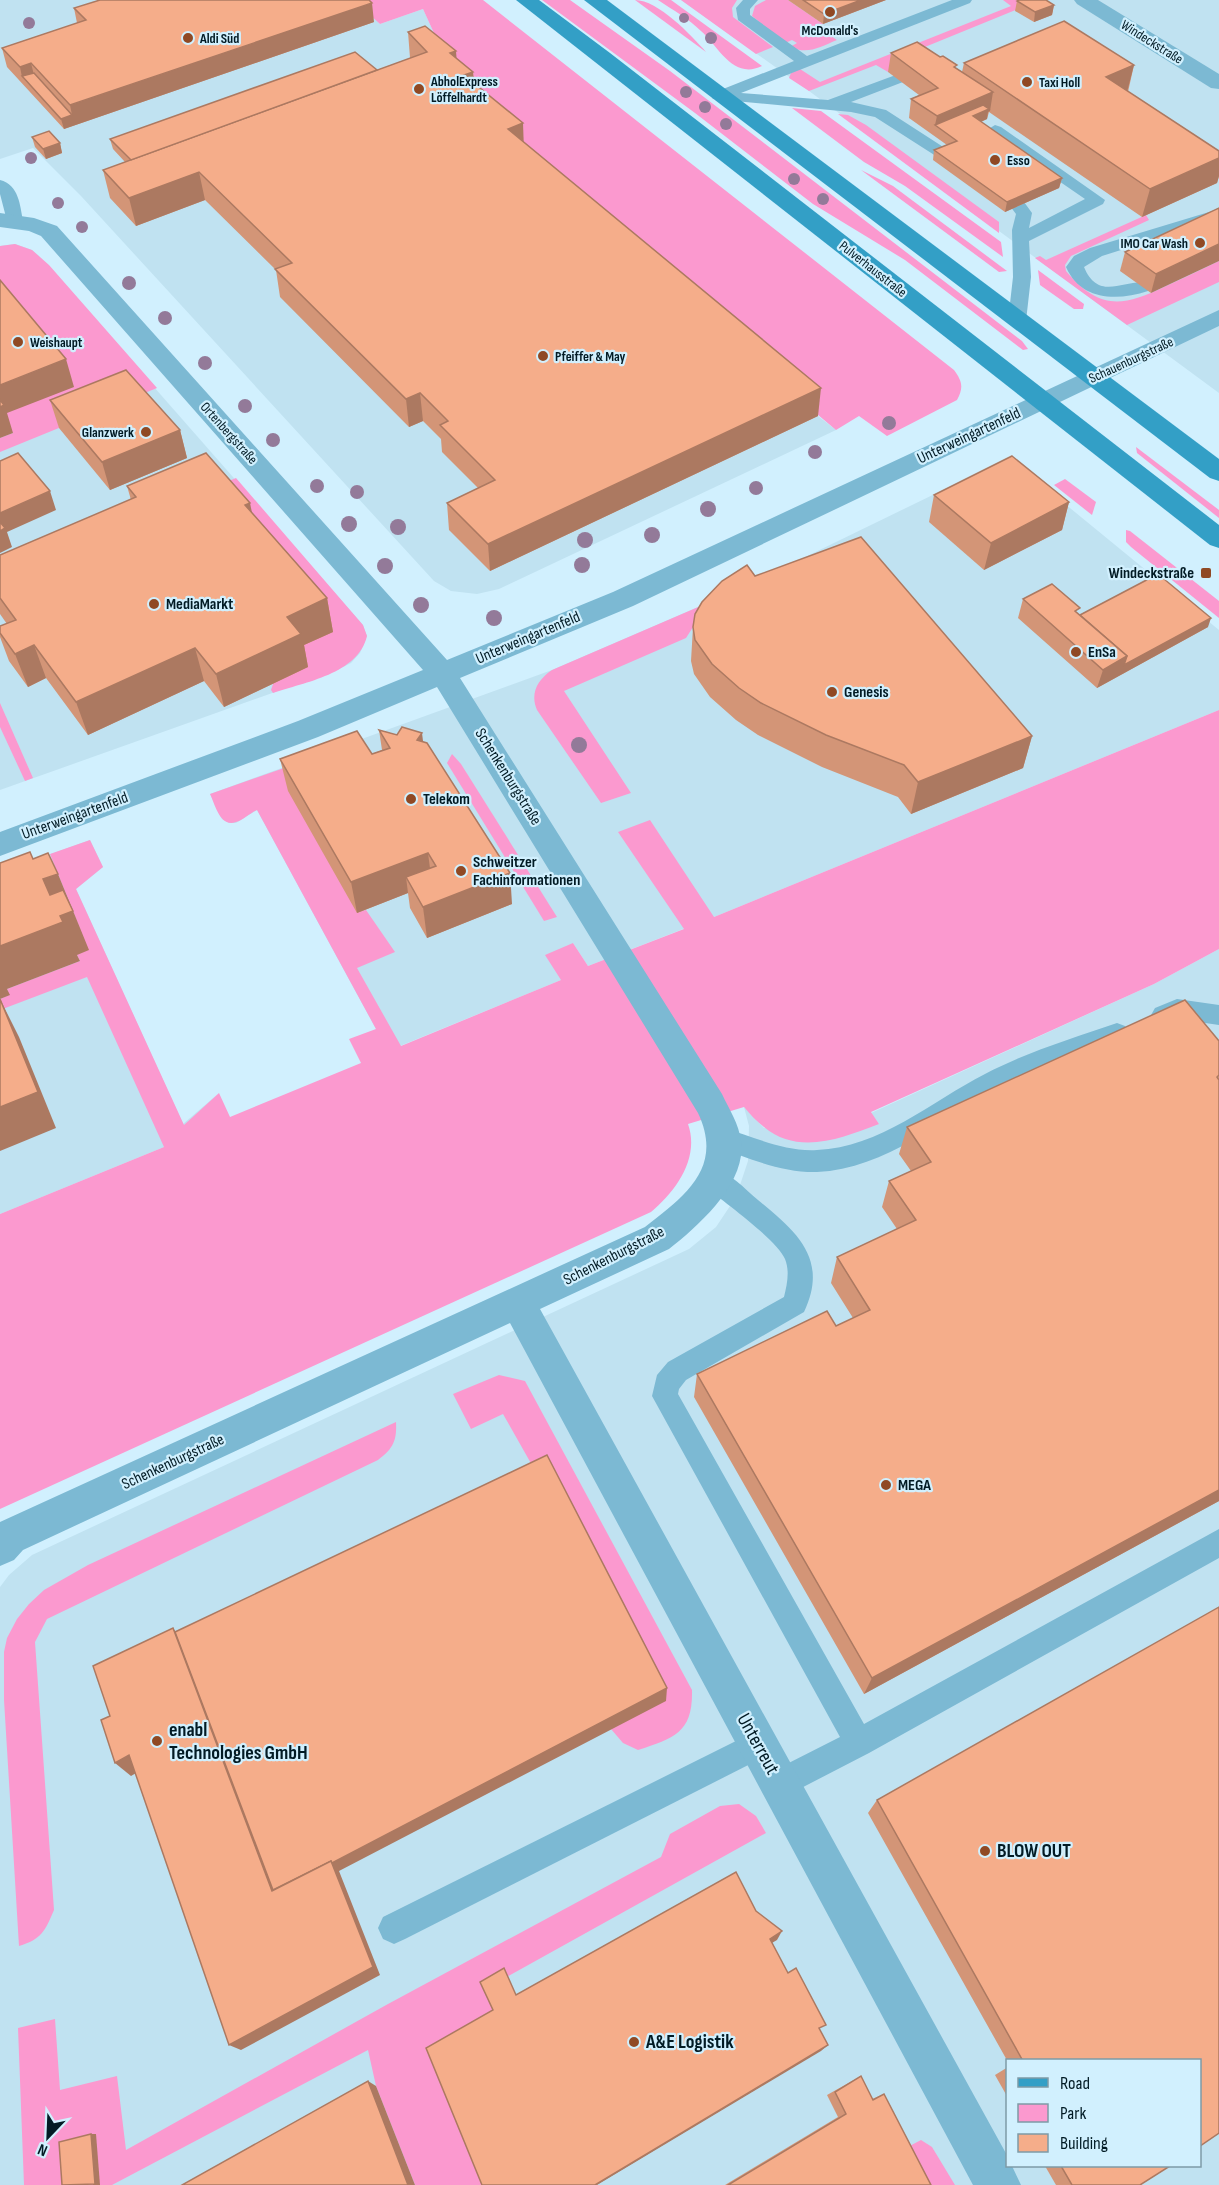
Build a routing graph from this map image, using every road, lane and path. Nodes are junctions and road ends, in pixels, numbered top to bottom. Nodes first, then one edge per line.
1 (526, 0) edge
2 (594, 0) edge
3 (751, 0) edge
4 (965, 0) edge
5 (1084, 0) edge
6 (806, 63) junction
7 (898, 79) edge
8 (1219, 83) edge
9 (719, 96) junction
10 (832, 105) junction
11 (995, 130) edge
12 (945, 154) edge
13 (0, 185) edge
14 (1018, 206) edge
15 (1219, 214) edge
16 (8, 221) edge
17 (1020, 239) junction
18 (1142, 288) edge
19 (1219, 317) edge
20 (1017, 321) junction
21 (1095, 376) junction
22 (1042, 401) junction
23 (1219, 472) edge
24 (1219, 539) edge
25 (443, 674) junction
26 (0, 844) edge
27 (1219, 1015) edge
28 (724, 1139) junction
29 (713, 1178) junction
30 (518, 1303) junction
31 (1219, 1543) edge
32 (0, 1547) edge
33 (859, 1743) junction
34 (758, 1745) junction
35 (780, 1784) junction
36 (394, 1928) dead end
37 (998, 2185) edge

1 - 22 main road, Pulverhausstraße
2 - 9 main road
3 - 6 lane
4 - 6 lane
5 - 8 street, Windeckstraße
6 - 9 lane
7 - 10 lane
9 - 10 lane
9 - 20 main road
10 - 12 lane
11 - 17 lane
13 - 16 lane
14 - 17 lane
15 - 18 lane
16 - 25 street, Ortenbergstraße
17 - 20 lane
19 - 21 street, Schauenburgstraße
20 - 21 main road
21 - 22 street, Schauenburgstraße
21 - 23 main road
22 - 24 main road, Pulverhausstraße
22 - 25 street, Unterweingartenfeld
25 - 26 street, Unterweingartenfeld
25 - 28 street, Schenkenburgstraße
27 - 28 lane
28 - 29 street, Schenkenburgstraße
29 - 30 street, Schenkenburgstraße
29 - 33 lane
30 - 32 street, Schenkenburgstraße
30 - 34 street, Unterreut
31 - 33 lane
33 - 35 lane
34 - 35 street, Unterreut
34 - 36 lane
35 - 37 street, Unterreut

